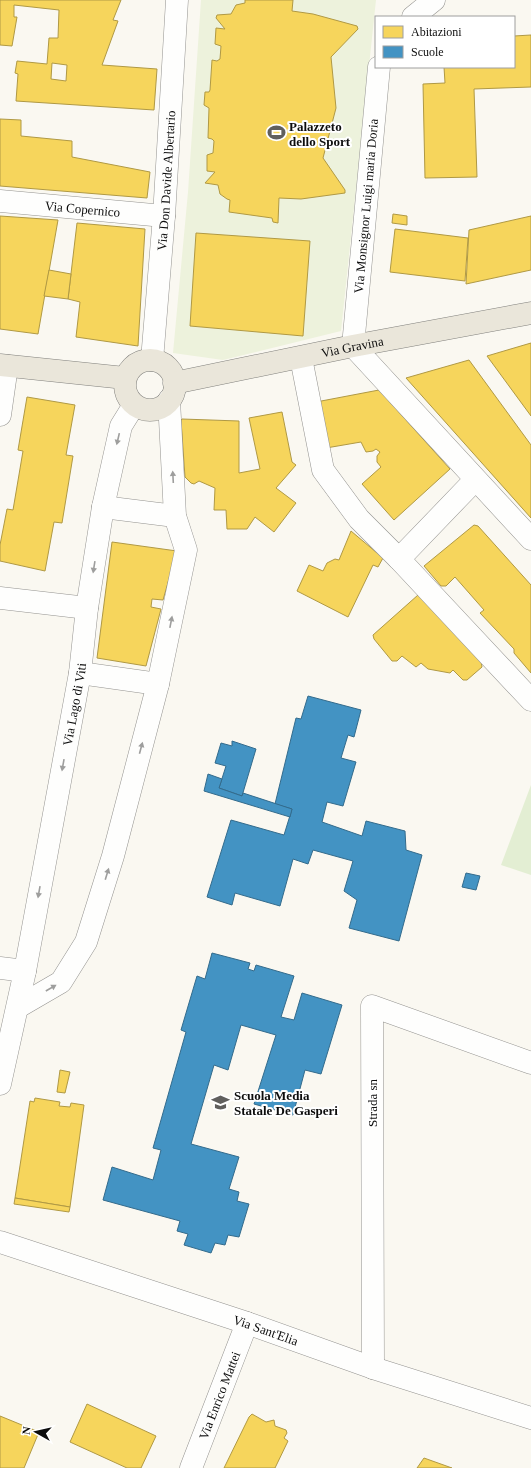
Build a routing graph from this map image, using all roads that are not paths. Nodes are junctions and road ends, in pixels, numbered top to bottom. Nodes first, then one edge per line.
1 (177, 0) edge
2 (434, 0) edge
3 (414, 16) edge
4 (379, 68) edge
5 (0, 201) edge
6 (164, 216) junction
7 (531, 313) edge
8 (353, 346) junction
9 (301, 358) junction
10 (152, 360) junction
11 (4, 365) edge
12 (125, 378) junction
13 (172, 392) junction
14 (134, 404) junction
15 (0, 415) edge
16 (475, 480) junction
17 (103, 508) junction
18 (175, 516) junction
19 (531, 540) edge
20 (400, 559) junction
21 (0, 598) edge
22 (87, 608) junction
23 (80, 673) junction
24 (158, 684) junction
25 (531, 700) edge
26 (0, 968) edge
27 (25, 971) junction
28 (18, 1007) junction
29 (531, 1063) edge
30 (0, 1084) edge
31 (0, 1242) edge
32 (247, 1323) junction
33 (372, 1368) junction
34 (531, 1418) edge
35 (191, 1468) edge

1 - 6 street, Via Don Davide Albertario
2 - 3 street
4 - 8 street, Via Monsignor Luigi maria Doria
5 - 6 street, Via Copernico
6 - 10 street, Via Don Davide Albertario
7 - 8 main road, Via Gravina
8 - 9 main road, Via Gravina
8 - 16 street
9 - 13 main road, Via Gravina
9 - 20 street
10 - 12 main road
10 - 13 main road
11 - 12 main road
11 - 15 street
12 - 14 main road
13 - 14 main road
18 -> 13 street
14 -> 17 street, Via Lago di Viti
16 - 19 street
16 - 20 street
17 - 18 street
17 -> 22 street, Via Lago di Viti
24 -> 18 street
20 - 25 street
21 - 22 street
22 - 23 street, Via Lago di Viti
23 - 24 street
23 -> 27 street, Via Lago di Viti
28 -> 24 street
26 - 27 street
27 - 28 street, Via Lago di Viti
28 - 30 street, Via Lago di Viti
29 - 33 street, Strada sn
31 - 32 street, Via Sant'Elia
32 - 33 street, Via Sant'Elia
32 - 35 street, Via Enrico Mattei
33 - 34 street, Via Sant'Elia

